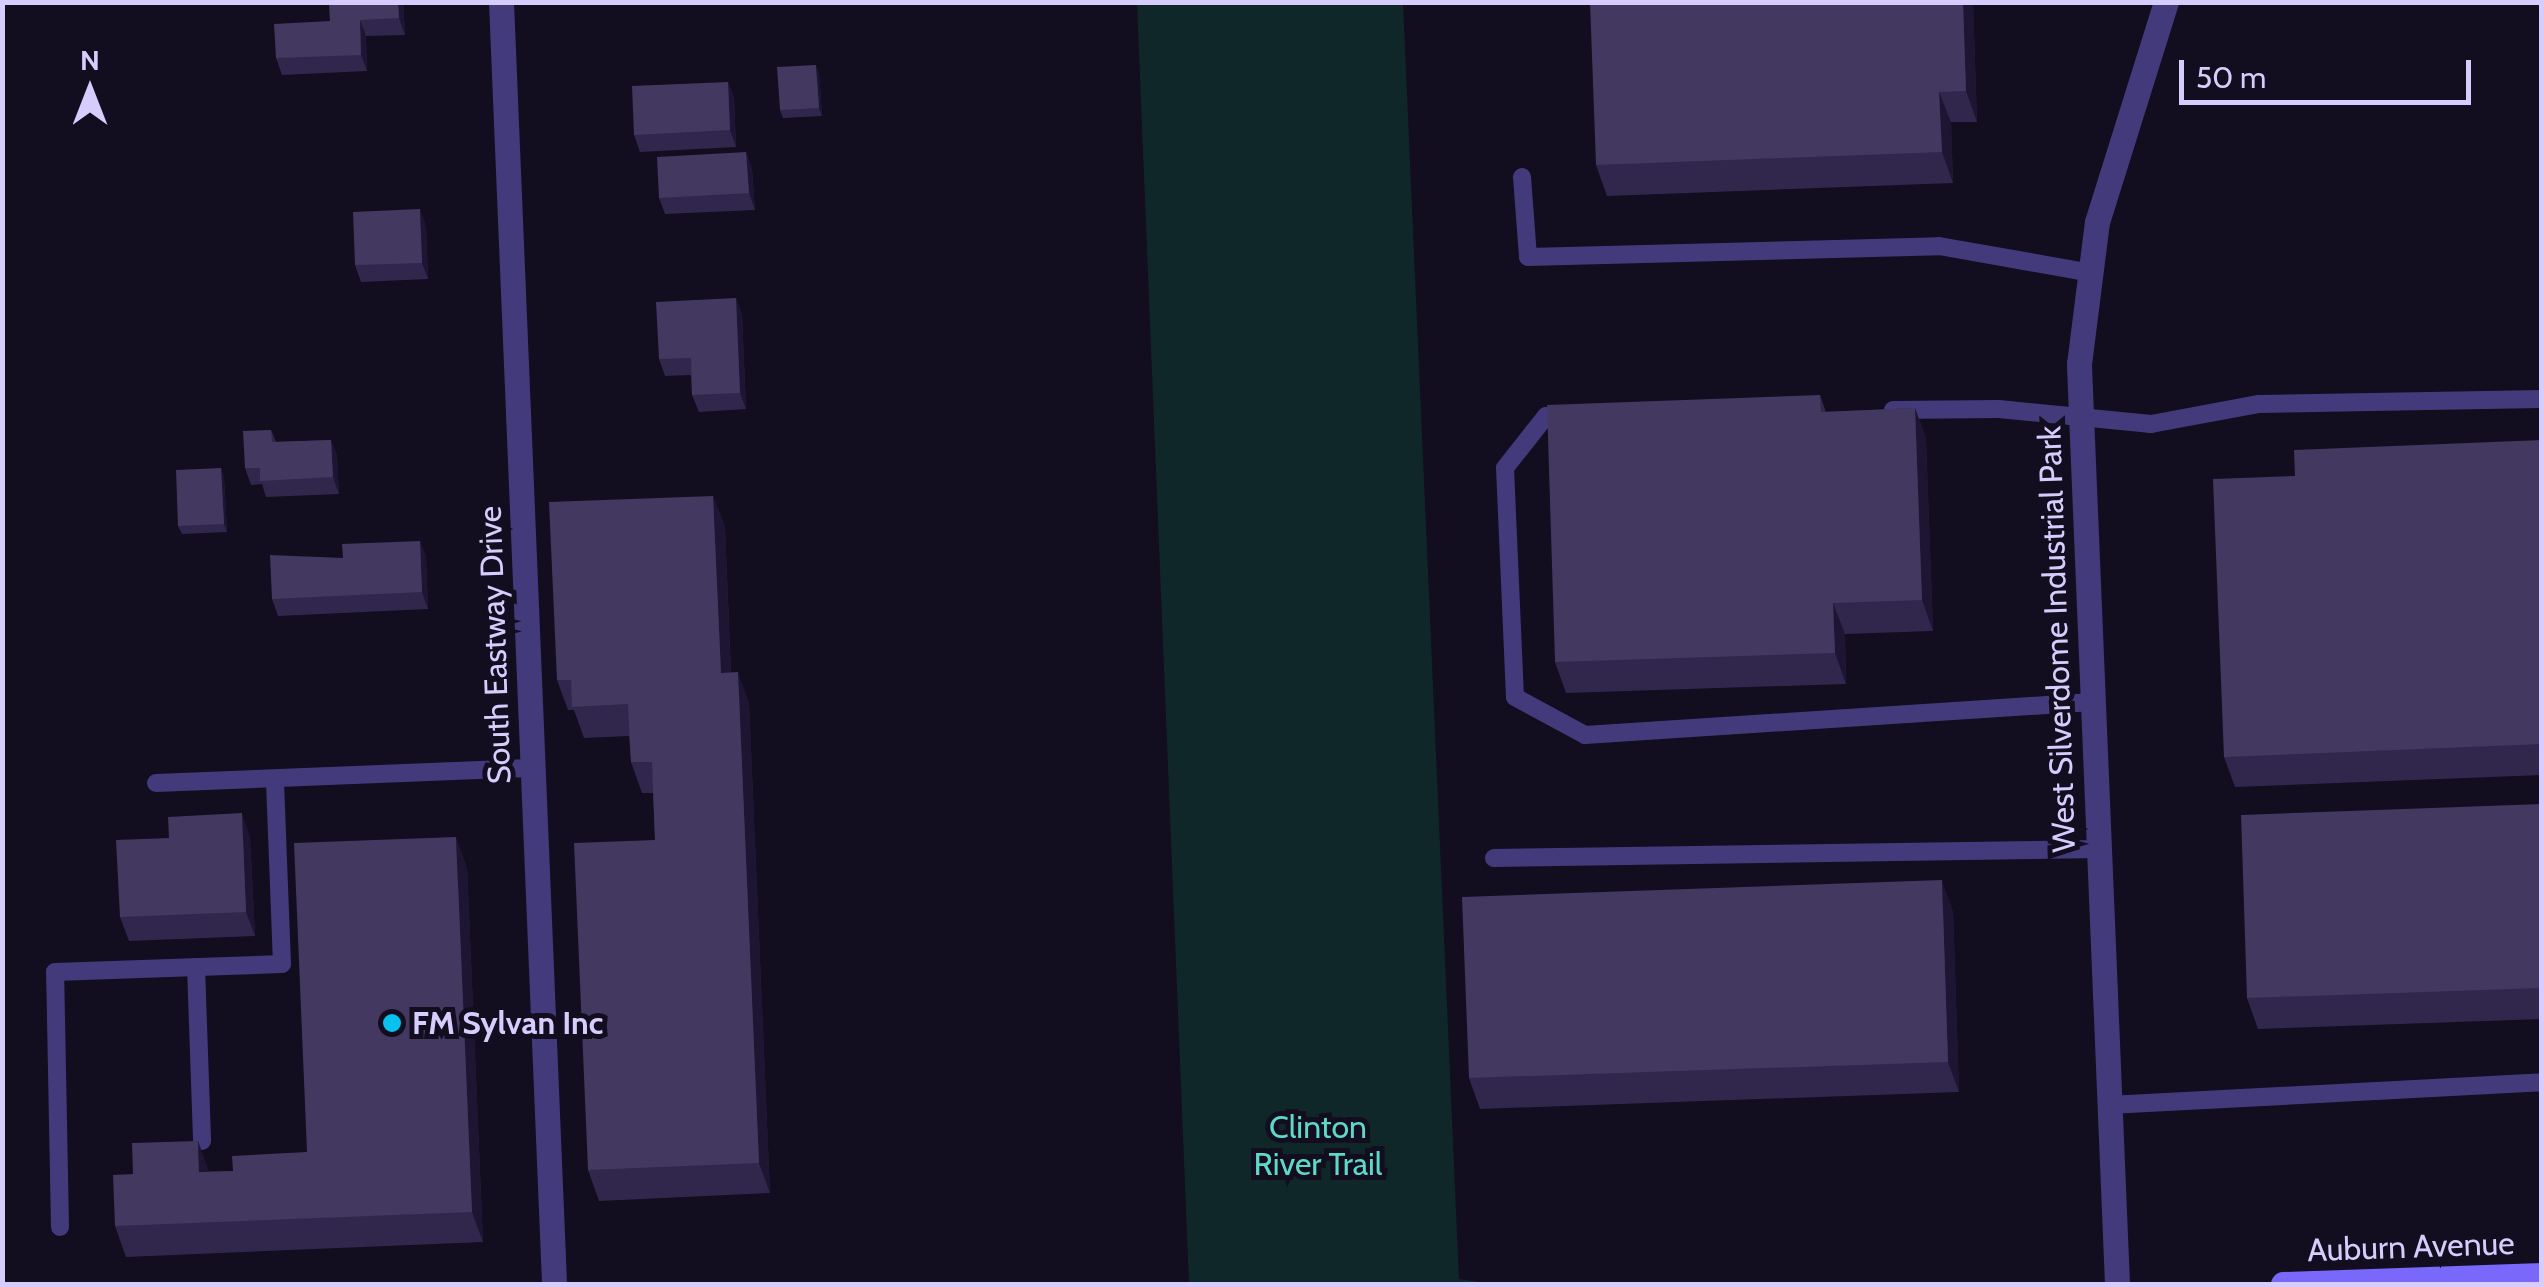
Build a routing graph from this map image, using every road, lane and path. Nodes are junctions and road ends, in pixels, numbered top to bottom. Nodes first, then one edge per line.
1 (501, 2) edge
2 (2166, 2) edge
3 (1522, 177) dead end
4 (2087, 272) junction
5 (2542, 399) edge
6 (1861, 411) edge
7 (2080, 415) junction
8 (1585, 416) edge
9 (2092, 702) junction
10 (532, 768) junction
11 (275, 779) junction
12 (156, 783) dead end
13 (2099, 848) junction
14 (1494, 858) dead end
15 (196, 967) junction
16 (2542, 1082) edge
17 (2109, 1106) junction
18 (202, 1141) edge
19 (60, 1227) dead end
20 (2542, 1275) edge
21 (554, 1284) edge
22 (2117, 1284) edge
23 (2283, 1284) edge

1 - 10 street, South Eastway Drive
2 - 4 street, West Silverdome Industrial Park
3 - 4 lane
4 - 7 street, West Silverdome Industrial Park
5 - 7 lane
6 - 7 lane
7 - 9 street, West Silverdome Industrial Park
8 - 9 lane
9 - 13 street, West Silverdome Industrial Park
10 - 11 lane
10 - 21 street, South Eastway Drive
11 - 12 lane
11 - 15 lane
13 - 14 lane
13 - 17 street, West Silverdome Industrial Park
15 - 18 lane
15 - 19 lane
16 - 17 lane
17 - 22 street, West Silverdome Industrial Park
20 - 23 main road, Auburn Avenue

